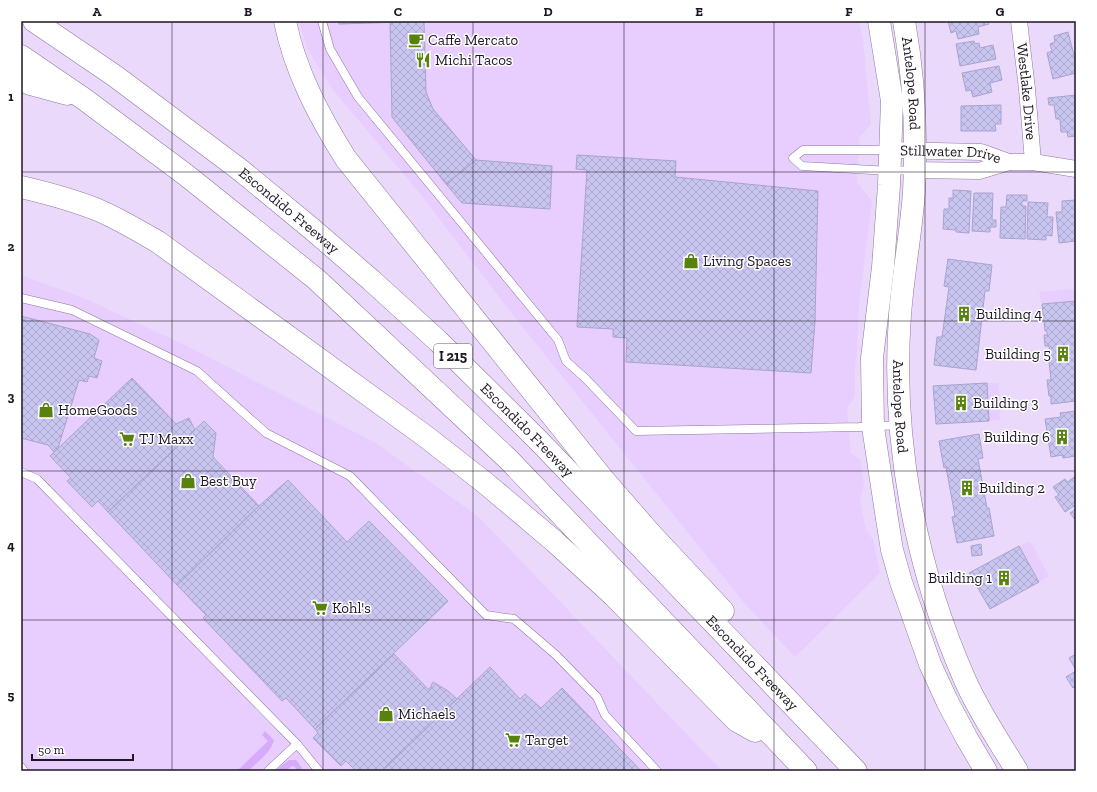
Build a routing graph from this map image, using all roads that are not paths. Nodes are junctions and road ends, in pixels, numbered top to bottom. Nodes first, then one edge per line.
1 (34, 21) edge
2 (285, 21) edge
3 (322, 21) edge
4 (878, 21) edge
5 (904, 21) edge
6 (1018, 21) edge
7 (21, 56) edge
8 (21, 79) edge
9 (84, 99) junction
10 (890, 160) junction
11 (915, 160) junction
12 (1033, 162) junction
13 (1076, 169) edge
14 (21, 187) edge
15 (21, 298) edge
16 (901, 425) junction
17 (873, 427) junction
18 (21, 472) edge
19 (827, 741) junction
20 (297, 744) junction
21 (784, 748) junction
22 (21, 767) edge
23 (24, 771) edge
24 (268, 771) edge
25 (319, 771) edge
26 (657, 771) edge
27 (806, 771) edge
28 (856, 771) edge
29 (986, 771) edge
30 (1017, 771) edge

1 - 19 main road, Escondido Freeway / I 215
2 - 19 main road
3 - 17 lane
4 - 10 main road, Antelope Road
5 - 11 main road, Antelope Road
6 - 12 street, Westlake Drive
7 - 9 main road, I 215
8 - 9 main road
9 - 21 main road, I 215
10 - 10 lane
10 - 11 street, Stillwater Drive
10 - 17 main road, Antelope Road
11 - 12 street, Stillwater Drive
11 - 16 main road, Antelope Road
12 - 13 street, Stillwater Drive
14 - 21 main road
15 - 26 lane
16 - 17 lane
16 - 30 main road, Antelope Road
17 - 29 main road, Antelope Road
18 - 20 lane
19 - 28 main road, Escondido Freeway / I 215
20 - 24 lane
20 - 25 lane
21 - 27 main road, I 215
22 - 23 lane

